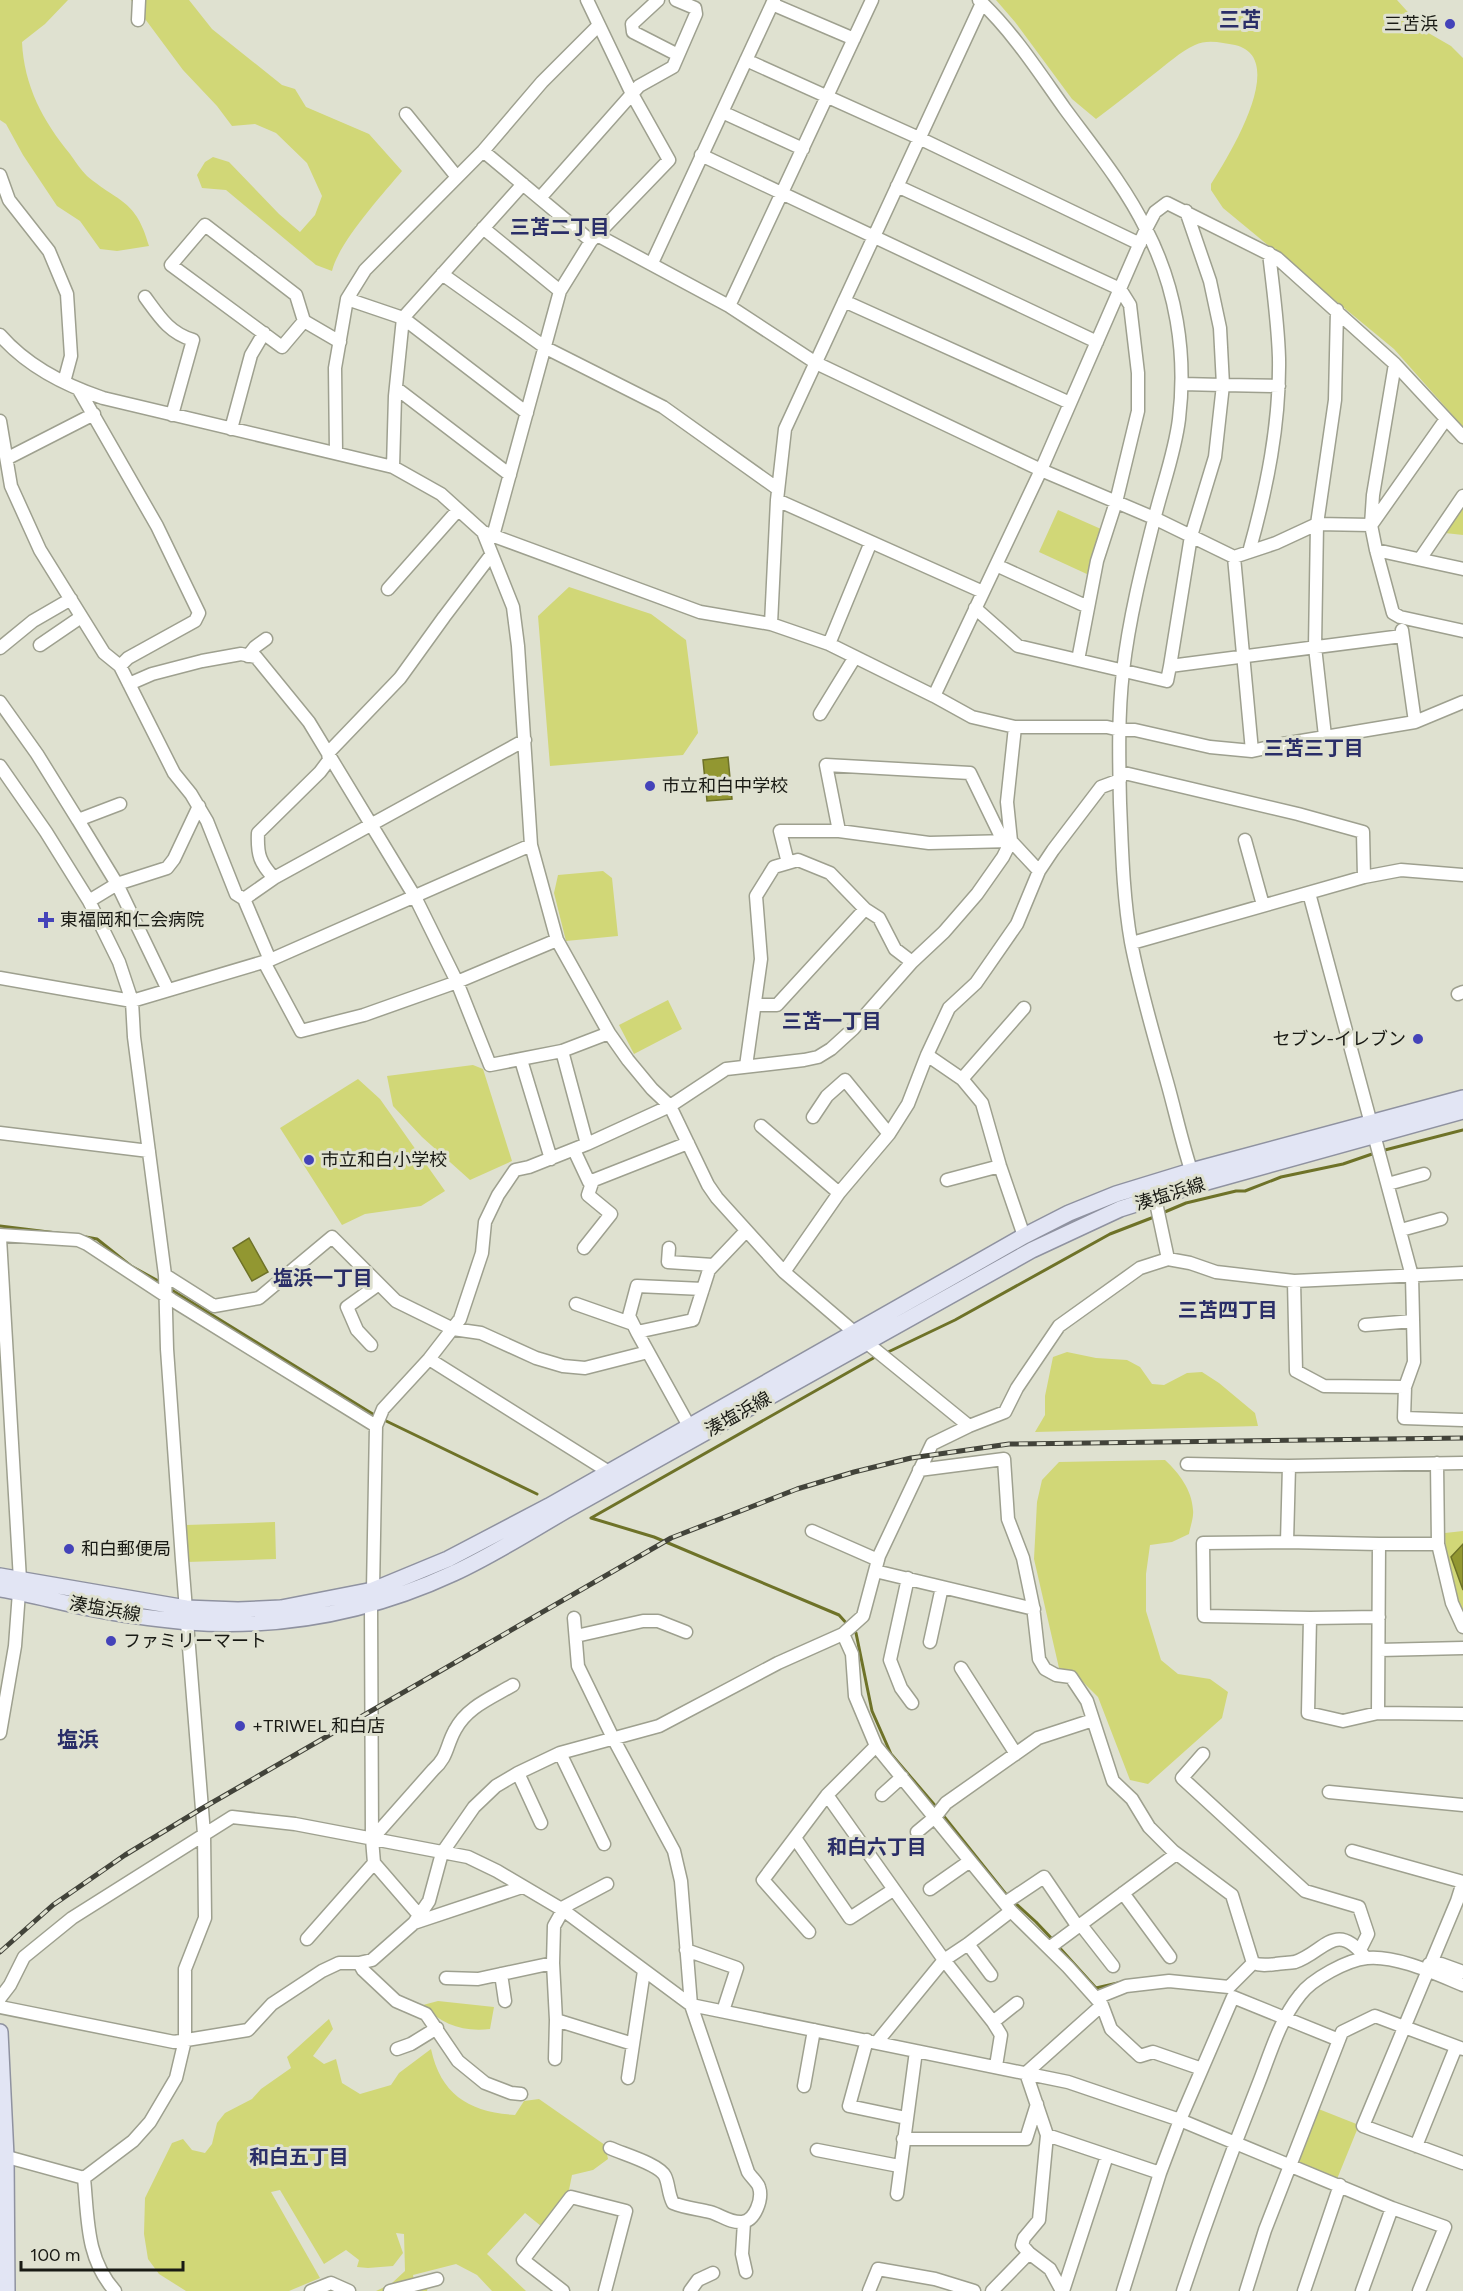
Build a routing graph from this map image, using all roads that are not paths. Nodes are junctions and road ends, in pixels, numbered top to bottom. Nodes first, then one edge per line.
1 (139, 0) edge
2 (587, 0) edge
3 (658, 0) edge
4 (676, 0) edge
5 (872, 0) edge
6 (773, 2) edge
7 (981, 2) edge
8 (138, 20) dead end
9 (598, 26) junction
10 (854, 39) junction
11 (678, 55) junction
12 (746, 60) junction
13 (632, 94) junction
14 (827, 97) junction
15 (722, 112) junction
16 (406, 114) dead end
17 (918, 138) junction
18 (803, 149) junction
19 (483, 151) junction
20 (702, 155) junction
21 (0, 176) edge
22 (457, 177) junction
23 (523, 184) junction
24 (897, 186) junction
25 (782, 194) junction
26 (540, 198) junction
27 (1186, 211) junction
28 (483, 228) junction
29 (1146, 229) junction
30 (873, 237) junction
31 (594, 238) junction
32 (1140, 243) junction
33 (1269, 253) junction
34 (652, 263) junction
35 (442, 274) junction
36 (1120, 290) junction
37 (560, 291) junction
38 (145, 297) dead end
39 (347, 299) junction
40 (844, 301) junction
41 (729, 306) junction
42 (1337, 310) junction
43 (403, 318) junction
44 (304, 321) junction
45 (264, 333) junction
46 (0, 335) edge
47 (340, 342) junction
48 (1097, 342) junction
49 (546, 348) junction
50 (816, 363) junction
51 (1395, 364) junction
52 (63, 382) junction
53 (1182, 384) junction
54 (1223, 385) junction
55 (1279, 386) junction
56 (396, 388) junction
57 (79, 390) junction
58 (1070, 403) junction
59 (94, 414) junction
60 (528, 414) junction
61 (172, 415) junction
62 (1446, 419) junction
63 (0, 421) edge
64 (231, 429) junction
65 (1463, 436) edge
66 (336, 452) junction
67 (8, 458) junction
68 (393, 467) junction
69 (1041, 470) junction
70 (510, 475) junction
71 (778, 494) junction
72 (1463, 496) edge
73 (1116, 502) junction
74 (458, 510) junction
75 (1154, 518) junction
76 (1317, 524) junction
77 (1371, 525) junction
78 (488, 534) junction
79 (1191, 536) junction
80 (871, 542) junction
81 (1376, 550) junction
82 (1249, 552) junction
83 (491, 555) junction
84 (1234, 556) junction
85 (1420, 559) junction
86 (996, 565) junction
87 (1463, 569) edge
88 (388, 589) dead end
89 (983, 592) junction
90 (71, 599) junction
91 (1088, 607) junction
92 (975, 608) junction
93 (81, 617) junction
94 (1400, 617) junction
95 (771, 624) junction
96 (1463, 631) edge
97 (1402, 636) junction
98 (266, 639) dead end
99 (829, 644) junction
100 (40, 645) dead end
101 (1316, 646) junction
102 (0, 648) edge
103 (248, 656) junction
104 (855, 657) junction
105 (1244, 657) junction
106 (1078, 660) junction
107 (120, 666) junction
108 (1170, 666) junction
109 (1123, 671) junction
110 (129, 684) junction
111 (934, 696) junction
112 (0, 702) edge
113 (1463, 702) edge
114 (820, 714) dead end
115 (1415, 722) junction
116 (1015, 727) junction
117 (1120, 730) junction
118 (1325, 736) junction
119 (525, 740) junction
120 (1252, 751) junction
121 (328, 753) junction
122 (0, 766) edge
123 (1120, 776) junction
124 (120, 804) dead end
125 (199, 806) junction
126 (78, 820) junction
127 (371, 824) junction
128 (839, 831) junction
129 (1245, 840) dead end
130 (1007, 841) junction
131 (531, 845) junction
132 (788, 863) junction
133 (1039, 872) junction
134 (1463, 875) edge
135 (1364, 877) junction
136 (274, 878) junction
137 (117, 884) junction
138 (1309, 893) junction
139 (415, 897) junction
140 (244, 900) junction
141 (89, 902) junction
142 (1263, 905) junction
143 (865, 909) junction
144 (557, 940) junction
145 (1132, 943) junction
146 (267, 961) junction
147 (912, 962) junction
148 (0, 978) edge
149 (457, 982) junction
150 (168, 990) junction
151 (132, 1001) junction
152 (755, 1005) junction
153 (1024, 1008) dead end
154 (609, 1033) junction
155 (562, 1051) junction
156 (927, 1055) junction
157 (521, 1060) junction
158 (746, 1066) junction
159 (962, 1079) junction
160 (1463, 1098) edge
161 (670, 1106) junction
162 (1463, 1111) edge
163 (813, 1117) dead end
164 (761, 1126) dead end
165 (1373, 1129) junction
166 (0, 1133) edge
167 (889, 1134) junction
168 (688, 1143) junction
169 (587, 1144) junction
170 (574, 1150) junction
171 (148, 1151) junction
172 (551, 1159) junction
173 (1000, 1166) junction
174 (1424, 1174) dead end
175 (1194, 1178) junction
176 (947, 1179) dead end
177 (593, 1180) junction
178 (1388, 1184) junction
179 (839, 1193) junction
180 (1155, 1198) junction
181 (1441, 1218) dead end
182 (1401, 1230) junction
183 (746, 1231) junction
184 (1024, 1236) junction
185 (0, 1237) edge
186 (584, 1248) dead end
187 (669, 1248) dead end
188 (1168, 1259) junction
189 (713, 1265) junction
190 (784, 1272) junction
191 (1463, 1273) edge
192 (165, 1275) junction
193 (1412, 1276) junction
194 (1294, 1281) junction
195 (379, 1284) junction
196 (703, 1289) junction
197 (165, 1294) junction
198 (576, 1304) dead end
199 (1413, 1321) junction
200 (1365, 1325) dead end
201 (635, 1328) junction
202 (453, 1329) junction
203 (854, 1332) junction
204 (867, 1343) junction
205 (371, 1345) dead end
206 (648, 1352) junction
207 (429, 1359) junction
208 (1405, 1387) junction
209 (1463, 1420) edge
210 (376, 1426) junction
211 (688, 1426) junction
212 (969, 1426) junction
213 (1437, 1463) junction
214 (1463, 1463) edge
215 (1187, 1464) dead end
216 (1289, 1466) junction
217 (919, 1470) junction
218 (609, 1472) junction
219 (812, 1531) dead end
220 (1287, 1542) junction
221 (1379, 1544) junction
222 (1438, 1544) junction
223 (876, 1565) junction
224 (0, 1576) edge
225 (908, 1578) junction
226 (19, 1586) junction
227 (942, 1587) junction
228 (0, 1589) edge
229 (372, 1597) junction
230 (1034, 1609) junction
231 (187, 1615) junction
232 (1379, 1617) junction
233 (574, 1618) dead end
234 (1310, 1618) junction
235 (1463, 1627) edge
236 (686, 1632) dead end
237 (843, 1635) junction
238 (576, 1636) junction
239 (930, 1642) dead end
240 (1463, 1648) edge
241 (1378, 1650) junction
242 (961, 1668) dead end
243 (513, 1685) dead end
244 (912, 1703) dead end
245 (1378, 1713) junction
246 (1463, 1714) edge
247 (1092, 1720) junction
248 (0, 1733) edge
249 (613, 1738) junction
250 (876, 1746) junction
251 (560, 1753) junction
252 (1016, 1754) junction
253 (1203, 1754) dead end
254 (518, 1773) junction
255 (902, 1777) junction
256 (1329, 1792) dead end
257 (827, 1795) junction
258 (882, 1795) dead end
259 (1463, 1805) edge
260 (938, 1813) junction
261 (541, 1823) dead end
262 (917, 1832) dead end
263 (204, 1834) junction
264 (795, 1838) junction
265 (372, 1839) junction
266 (604, 1844) dead end
267 (1352, 1851) dead end
268 (442, 1853) junction
269 (1176, 1854) junction
270 (970, 1861) junction
271 (374, 1863) junction
272 (607, 1884) dead end
273 (522, 1887) junction
274 (930, 1889) dead end
275 (893, 1890) junction
276 (1124, 1893) junction
277 (1460, 1902) edge
278 (1008, 1907) junction
279 (561, 1910) junction
280 (417, 1919) junction
281 (1080, 1926) junction
282 (809, 1932) dead end
283 (307, 1939) dead end
284 (968, 1944) junction
285 (1054, 1945) junction
286 (686, 1950) junction
287 (1363, 1954) junction
288 (1170, 1957) dead end
289 (944, 1960) junction
290 (359, 1963) junction
291 (553, 1963) junction
292 (1253, 1963) junction
293 (1113, 1966) dead end
294 (1428, 1967) junction
295 (644, 1971) junction
296 (1463, 1972) edge
297 (501, 1974) junction
298 (991, 1975) dead end
299 (446, 1978) dead end
300 (1463, 1985) edge
301 (0, 1998) edge
302 (505, 2001) dead end
303 (1099, 2001) junction
304 (1017, 2003) dead end
305 (691, 2005) junction
306 (0, 2007) edge
307 (723, 2011) junction
308 (1285, 2017) junction
309 (556, 2020) junction
310 (993, 2022) junction
311 (1403, 2027) junction
312 (437, 2028) junction
313 (814, 2030) junction
314 (0, 2032) edge
315 (185, 2040) junction
316 (1339, 2040) junction
317 (872, 2041) junction
318 (633, 2044) junction
319 (1460, 2048) edge
320 (398, 2049) dead end
321 (916, 2051) junction
322 (555, 2059) dead end
323 (996, 2066) junction
324 (1202, 2069) junction
325 (1026, 2073) junction
326 (628, 2079) dead end
327 (804, 2086) dead end
328 (521, 2094) dead end
329 (1037, 2104) junction
330 (906, 2118) junction
331 (1180, 2120) junction
332 (1047, 2135) junction
333 (903, 2139) junction
334 (1235, 2142) junction
335 (1416, 2146) junction
336 (610, 2148) dead end
337 (817, 2150) dead end
338 (3, 2156) edge
339 (1107, 2156) junction
340 (1463, 2163) edge
341 (1290, 2165) junction
342 (899, 2166) junction
343 (1160, 2173) junction
344 (84, 2178) junction
345 (1340, 2185) junction
346 (897, 2193) dead end
347 (1392, 2208) junction
348 (744, 2222) junction
349 (1029, 2253) junction
350 (746, 2272) dead end
351 (713, 2273) dead end
352 (437, 2279) dead end
353 (933, 2285) edge
354 (7, 2291) edge
355 (115, 2291) edge
356 (311, 2291) edge
357 (349, 2291) edge
358 (390, 2291) edge
359 (563, 2291) edge
360 (604, 2291) edge
361 (690, 2291) edge
362 (869, 2291) edge
363 (974, 2291) edge
364 (992, 2291) edge
365 (1062, 2291) edge
366 (1123, 2291) edge
367 (1184, 2291) edge
368 (1246, 2291) edge
369 (1304, 2291) edge
370 (1362, 2291) edge
371 (1419, 2291) edge

1 - 8 street
2 - 9 street
3 - 11 street
4 - 11 street
5 - 10 street
6 - 10 street
6 - 12 street
7 - 17 street
7 - 29 street
9 - 13 street
9 - 19 street
10 - 14 street
11 - 13 street
12 - 14 street
12 - 15 street
13 - 26 street
13 - 31 street
14 - 17 street
14 - 18 street
15 - 18 street
15 - 20 street
16 - 22 street
17 - 24 street
17 - 32 street
18 - 25 street
19 - 22 street
19 - 23 street
20 - 25 street
20 - 34 street
21 - 52 street
22 - 39 street
23 - 26 street
23 - 28 street
24 - 30 street
24 - 36 street
25 - 30 street
25 - 41 street
26 - 31 street
27 - 29 street
27 - 33 street
27 - 54 street
28 - 35 street
28 - 37 street
29 - 32 street
29 - 53 street
30 - 40 street
30 - 48 street
31 - 34 street
31 - 37 street
32 - 36 street
33 - 42 street
33 - 55 street
34 - 41 street
35 - 43 street
35 - 49 street
36 - 48 street
36 - 73 street
37 - 49 street
38 - 61 street
39 - 43 street
39 - 47 street
40 - 50 street
40 - 58 street
41 - 50 street
42 - 51 street
42 - 76 street
43 - 56 street
43 - 60 street
44 - 45 street
44 - 45 street
44 - 47 street
45 - 64 street
46 - 52 street
47 - 66 street
48 - 58 street
49 - 60 street
49 - 71 street
50 - 69 street
50 - 71 street
51 - 62 street
51 - 77 street
52 - 57 street
53 - 54 street
53 - 75 street
54 - 55 street
54 - 79 street
55 - 82 street
56 - 68 street
56 - 70 street
57 - 59 street
57 - 61 street
58 - 69 street
59 - 67 street
59 - 107 street
60 - 70 street
61 - 64 street
62 - 65 street
62 - 77 street
63 - 67 street
64 - 66 street
66 - 68 street
67 - 90 street
68 - 74 street
69 - 73 street
69 - 86 street
70 - 78 street
71 - 80 street
71 - 95 street
72 - 85 street
73 - 75 street
73 - 91 street
74 - 78 street
74 - 88 street
75 - 79 street
75 - 109 street
76 - 77 street
76 - 82 street
76 - 101 street
77 - 81 street
78 - 83 street
78 - 95 street
79 - 84 street
79 - 108 street
80 - 89 street
80 - 99 street
81 - 85 street
81 - 94 street
82 - 84 street
83 - 119 street
83 - 121 street
84 - 105 street
85 - 87 street
86 - 89 street
86 - 91 street
89 - 92 street
90 - 93 street
90 - 102 street
91 - 106 street
92 - 106 street
92 - 111 street
93 - 100 street
93 - 107 street
94 - 96 street
94 - 97 street
95 - 99 street
97 - 101 street
97 - 115 street
98 - 103 street
99 - 104 street
101 - 105 street
101 - 118 street
103 - 110 street
103 - 121 street
104 - 111 street
104 - 114 street
105 - 108 street
105 - 120 street
106 - 109 street
107 - 110 street
108 - 109 street
109 - 117 street
110 - 125 street
111 - 116 street
112 - 126 street
113 - 115 street
115 - 118 street
116 - 117 street
116 - 130 street
117 - 120 street
117 - 123 street
118 - 120 street
119 - 127 street
119 - 131 street
121 - 127 street
121 - 136 street
122 - 141 street
123 - 133 street
123 - 135 street
123 - 145 street
124 - 126 street
125 - 137 street
125 - 140 street
126 - 137 street
127 - 136 street
127 - 139 street
128 - 130 street
128 - 130 street
128 - 132 street
129 - 142 street
130 - 133 street
130 - 147 street
131 - 139 street
131 - 144 street
132 - 143 street
132 - 152 street
133 - 156 street
134 - 135 street
135 - 138 street
136 - 140 street
137 - 141 street
137 - 150 street
138 - 142 street
138 - 165 street
139 - 146 street
139 - 149 street
140 - 146 street
141 - 151 street
142 - 145 street
143 - 147 street
143 - 152 street
144 - 149 street
144 - 154 street
145 - 175 street
146 - 149 street
146 - 150 street
147 - 158 street
148 - 151 street
149 - 157 street
150 - 151 street
151 - 171 street
152 - 158 street
153 - 159 street
154 - 155 street
154 - 161 street
155 - 157 street
155 - 169 street
156 - 159 street
156 - 167 street
157 - 172 street
158 - 161 street
159 - 173 street
160 - 165 main road, 湊塩浜線
161 - 168 street
161 - 169 street
162 - 165 main road, 湊塩浜線
163 - 167 street
164 - 179 street
165 - 175 main road, 湊塩浜線
165 - 178 street
166 - 171 street
167 - 179 street
168 - 177 street
168 - 183 street
169 - 170 street
170 - 172 street
170 - 177 street
171 - 192 street
172 - 202 street
173 - 176 street
173 - 184 street
174 - 178 street
175 - 180 main road, 湊塩浜線
175 - 184 main road, 湊塩浜線
177 - 186 street
178 - 182 street
179 - 190 street
180 - 188 street
180 - 204 main road, 湊塩浜線
181 - 182 street
182 - 193 street
183 - 189 street
183 - 190 street
184 - 203 main road, 湊塩浜線
185 - 197 street
185 - 226 street
187 - 189 street
188 - 194 street
188 - 212 street
189 - 196 street
190 - 203 street
191 - 193 street
192 - 195 street
192 - 197 street
193 - 194 street
193 - 199 street
194 - 208 street
195 - 202 street
195 - 205 street
196 - 201 street
196 - 201 street
197 - 210 street
197 - 231 street
198 - 201 street
199 - 200 street
199 - 208 street
201 - 206 street
202 - 206 street
202 - 207 street
203 - 211 main road, 湊塩浜線
204 - 212 street
204 - 229 main road, 湊塩浜線
206 - 211 street
207 - 210 street
207 - 218 street
208 - 209 street
210 - 229 street
211 - 218 main road, 湊塩浜線
212 - 217 street
213 - 214 street
213 - 216 street
213 - 222 street
215 - 216 street
216 - 220 street
217 - 223 street
217 - 230 street
218 - 229 main road, 湊塩浜線
219 - 223 street
220 - 221 street
220 - 234 street
221 - 222 street
221 - 232 street
222 - 235 street
223 - 225 street
223 - 237 street
224 - 226 main road, 湊塩浜線
225 - 227 street
225 - 244 street
226 - 228 main road, 湊塩浜線
226 - 231 main road, 湊塩浜線
226 - 248 street
227 - 230 street
227 - 239 street
229 - 231 main road, 湊塩浜線
229 - 265 street
230 - 247 street
231 - 263 street
232 - 234 street
232 - 241 street
233 - 238 street
234 - 245 street
236 - 238 street
237 - 249 street
237 - 250 street
238 - 249 street
240 - 241 street
241 - 245 street
242 - 252 street
243 - 265 street
245 - 246 street
247 - 252 street
247 - 269 street
249 - 251 street
249 - 286 street
250 - 255 street
250 - 257 street
251 - 254 street
251 - 266 street
252 - 260 street
253 - 287 street
254 - 261 street
254 - 268 street
255 - 258 street
255 - 260 street
256 - 259 street
257 - 264 street
257 - 275 street
260 - 262 street
260 - 270 street
263 - 265 street
263 - 301 street
263 - 315 street
264 - 275 street
264 - 282 street
265 - 268 street
265 - 271 street
267 - 277 street
268 - 273 street
268 - 280 street
269 - 276 street
269 - 292 street
270 - 274 street
270 - 278 street
271 - 280 street
271 - 283 street
272 - 279 street
273 - 279 street
273 - 280 street
275 - 289 street
276 - 281 street
276 - 288 street
277 - 294 street
278 - 281 street
278 - 284 street
278 - 285 street
279 - 291 street
279 - 295 street
280 - 290 street
281 - 285 street
281 - 293 street
284 - 289 street
284 - 298 street
285 - 303 street
286 - 305 street
286 - 307 street
287 - 292 street
287 - 294 street
287 - 308 street
289 - 310 street
289 - 317 street
290 - 312 street
290 - 315 street
291 - 297 street
291 - 309 street
292 - 303 street
294 - 296 street
294 - 300 street
294 - 311 street
295 - 305 street
295 - 318 street
297 - 299 street
297 - 302 street
303 - 324 street
303 - 325 street
304 - 310 street
305 - 307 street
305 - 348 street
306 - 315 street
307 - 313 street
308 - 316 street
308 - 324 street
308 - 334 street
309 - 318 street
309 - 322 street
310 - 323 street
311 - 316 street
311 - 319 street
311 - 335 street
312 - 320 street
312 - 328 street
313 - 317 street
313 - 327 street
314 - 338 main road
315 - 344 street
316 - 341 street
317 - 321 street
317 - 330 street
318 - 326 street
319 - 335 street
321 - 323 street
321 - 330 street
323 - 325 street
324 - 331 street
325 - 329 street
325 - 331 street
329 - 332 street
329 - 333 street
330 - 333 street
331 - 334 street
331 - 343 street
332 - 339 street
332 - 349 street
333 - 342 street
334 - 341 street
334 - 367 street
335 - 340 street
336 - 348 street
337 - 342 street
338 - 344 street
338 - 354 main road
339 - 343 street
339 - 365 street
341 - 345 street
341 - 368 street
342 - 346 street
343 - 366 street
344 - 355 street
345 - 347 street
345 - 369 street
347 - 370 street
347 - 371 street
348 - 350 street
349 - 364 street
349 - 365 street
351 - 361 street
352 - 358 street
353 - 362 street
353 - 363 street
356 - 357 street
359 - 360 street

